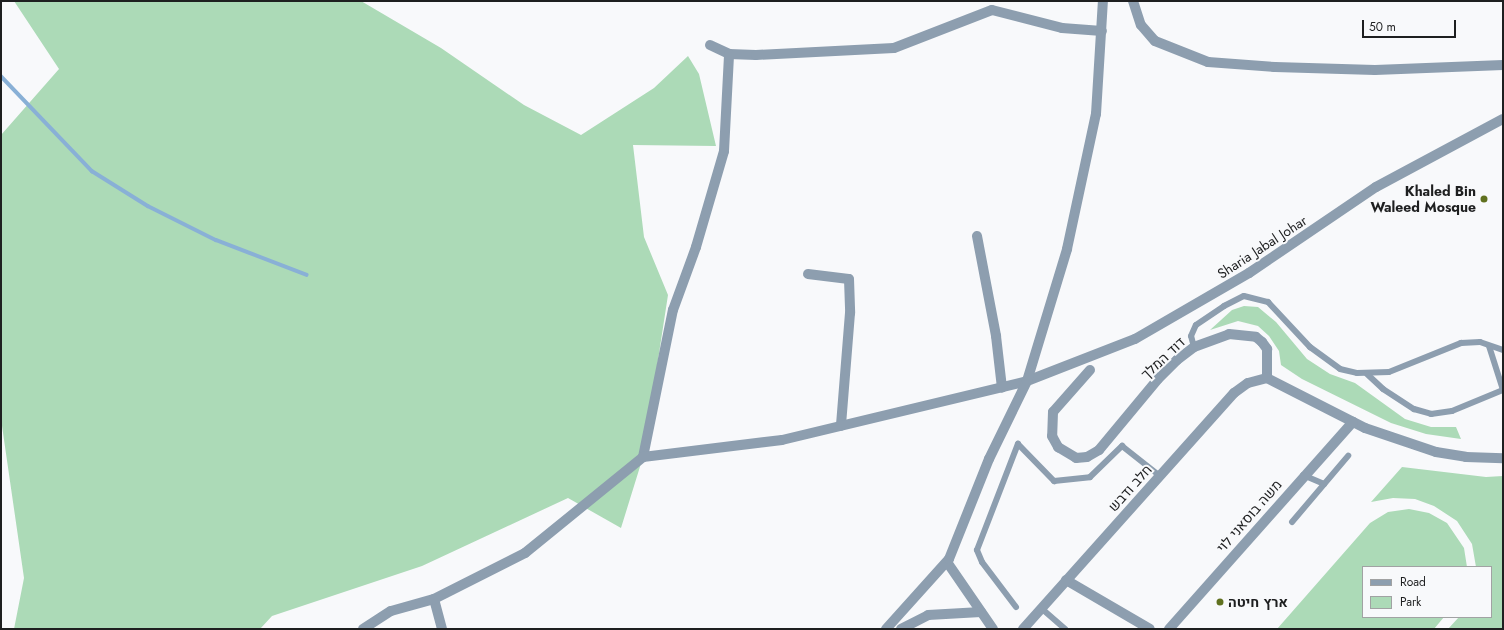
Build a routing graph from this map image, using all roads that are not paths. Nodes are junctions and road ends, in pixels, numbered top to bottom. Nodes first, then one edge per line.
1 (1103, 1) edge
2 (1133, 1) edge
3 (1102, 31) junction
4 (710, 45) dead end
5 (729, 54) junction
6 (1503, 65) edge
7 (1503, 119) edge
8 (978, 236) dead end
9 (808, 274) dead end
10 (1489, 346) junction
11 (1194, 347) junction
12 (1503, 350) edge
13 (1090, 370) dead end
14 (1367, 374) junction
15 (1267, 378) junction
16 (1027, 381) junction
17 (1002, 388) junction
18 (1503, 390) edge
19 (1353, 422) junction
20 (840, 426) junction
21 (1348, 456) dead end
22 (643, 457) junction
23 (1503, 458) edge
24 (1303, 475) junction
25 (1160, 476) junction
26 (1324, 484) junction
27 (1292, 522) dead end
28 (947, 562) junction
29 (1066, 580) junction
30 (434, 598) junction
31 (1016, 607) dead end
32 (1042, 608) junction
33 (981, 612) junction
34 (363, 629) edge
35 (442, 629) edge
36 (886, 629) edge
37 (901, 629) edge
38 (993, 629) edge
39 (1023, 629) edge
40 (1065, 629) edge
41 (1150, 629) edge
42 (1169, 629) edge

1 - 3 street
2 - 6 street
3 - 5 street
3 - 16 street
4 - 5 street
5 - 22 street
7 - 16 street, Sharia Jabal Johar
8 - 17 street
9 - 20 street
10 - 12 lane
10 - 14 lane
10 - 18 lane
11 - 13 street, דוד המלך
11 - 14 lane
11 - 15 street, דוד המלך
14 - 18 lane
15 - 19 street
15 - 25 street, חלב ודבש
16 - 17 street, Sharia Jabal Johar
16 - 28 street
17 - 20 street, Sharia Jabal Johar
19 - 23 street
19 - 24 street, משה בוסאני לוי
20 - 22 street, Sharia Jabal Johar
21 - 26 lane
22 - 30 street
24 - 26 lane
24 - 42 street, משה בוסאני לוי
25 - 29 street, חלב ודבש
25 - 31 lane
26 - 27 lane
28 - 33 street
28 - 36 street
29 - 32 street, חלב ודבש
29 - 41 street
30 - 34 street
30 - 35 street
32 - 39 street, חלב ודבש
32 - 40 lane
33 - 37 street
33 - 38 street

